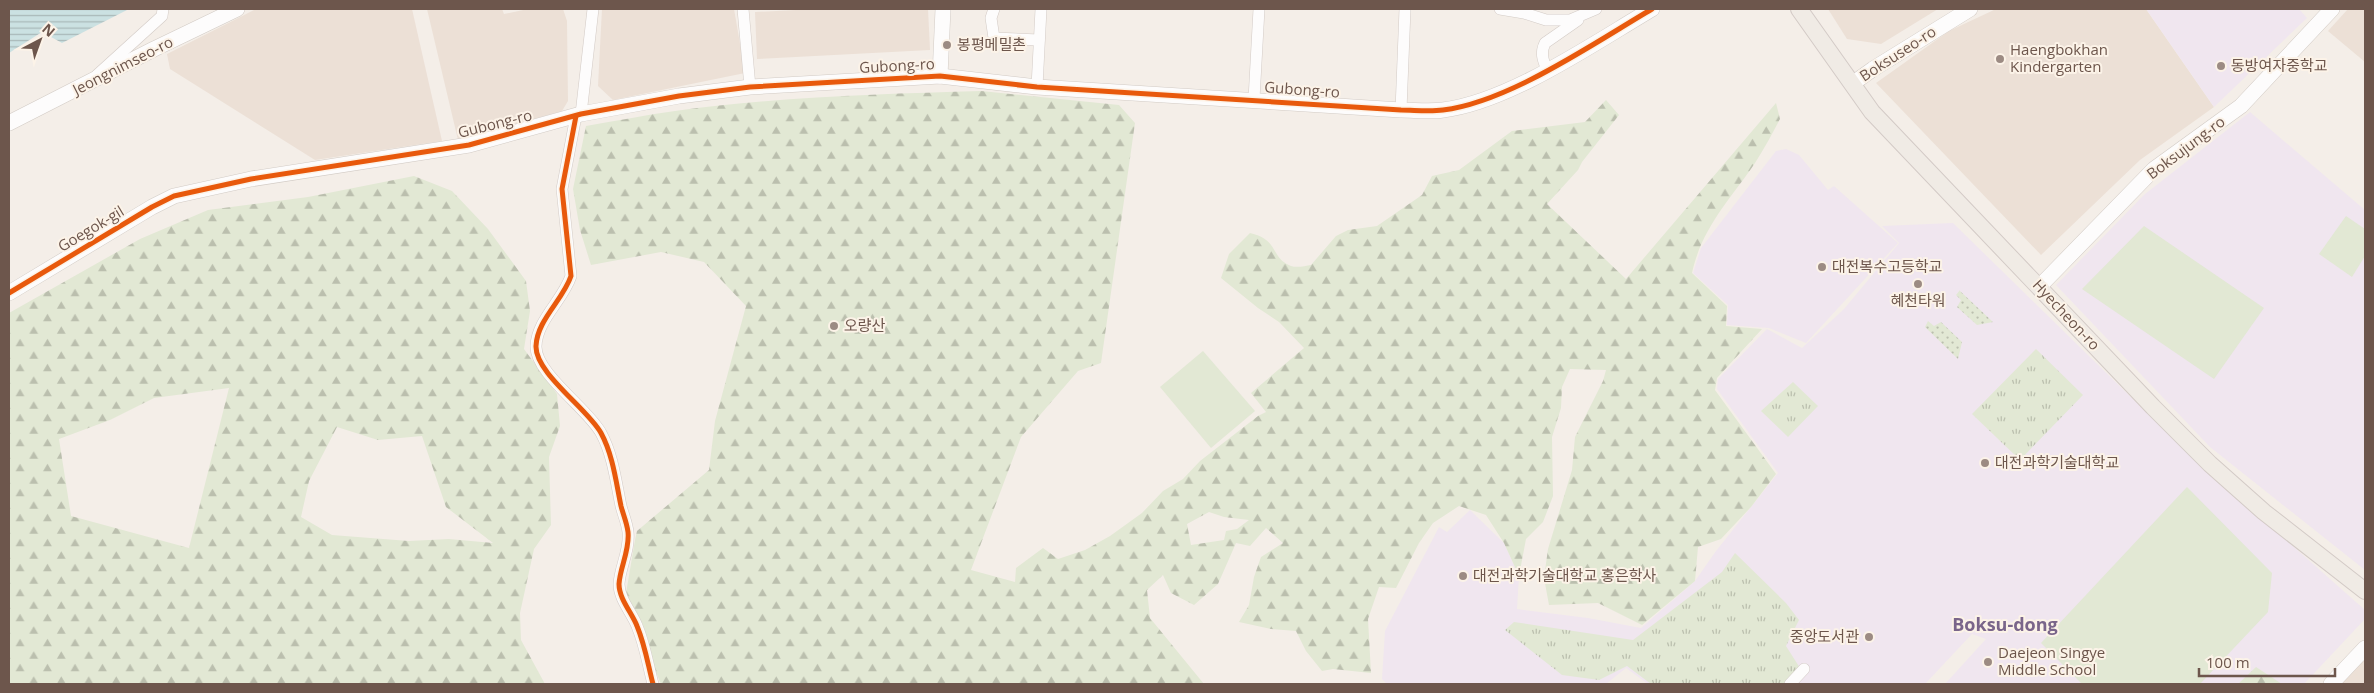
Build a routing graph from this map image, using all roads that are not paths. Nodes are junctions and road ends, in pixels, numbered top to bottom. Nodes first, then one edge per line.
1 (163, 9) edge
2 (237, 9) edge
3 (593, 9) edge
4 (743, 9) edge
5 (943, 9) edge
6 (994, 9) edge
7 (1040, 9) edge
8 (1259, 9) edge
9 (1405, 9) edge
10 (1500, 9) edge
11 (1596, 9) edge
12 (1652, 9) edge
13 (1799, 9) edge
14 (1970, 9) edge
15 (2332, 9) edge
16 (1584, 16) junction
17 (1039, 40) junction
18 (1547, 70) junction
19 (940, 76) junction
20 (93, 80) junction
21 (1852, 84) junction
22 (750, 87) junction
23 (1037, 87) junction
24 (1254, 99) junction
25 (1400, 110) junction
26 (578, 115) junction
27 (9, 123) edge
28 (188, 192) joint
29 (2039, 287) junction
30 (9, 294) edge
31 (2365, 591) edge
32 (2365, 648) edge
33 (1804, 669) dead end
34 (653, 684) edge
35 (1790, 684) edge
36 (2330, 684) edge

1 - 20 street
2 - 20 street, Jeongnimseo-ro
3 - 26 street
4 - 22 street
5 - 19 street
6 - 17 street
7 - 17 street
8 - 24 street, Gubong-ro
9 - 25 street
10 - 16 street
11 - 16 street
12 - 18 street, Gubong-ro
13 - 21 main road, Hyecheon-ro
14 - 21 street, Boksuseo-ro
15 - 29 street, Boksujung-ro
16 - 18 street
17 - 23 street
18 - 25 street, Gubong-ro
19 - 22 street, Gubong-ro
19 - 23 street, Gubong-ro
20 - 27 street, Jeongnimseo-ro
21 - 29 main road, Hyecheon-ro
22 - 26 street, Gubong-ro
23 - 24 street, Gubong-ro
24 - 25 street, Gubong-ro
26 - 28 street, Gubong-ro
26 - 34 street
28 - 30 street, Goegok-gil
29 - 31 main road, Hyecheon-ro
32 - 36 street
33 - 35 street

